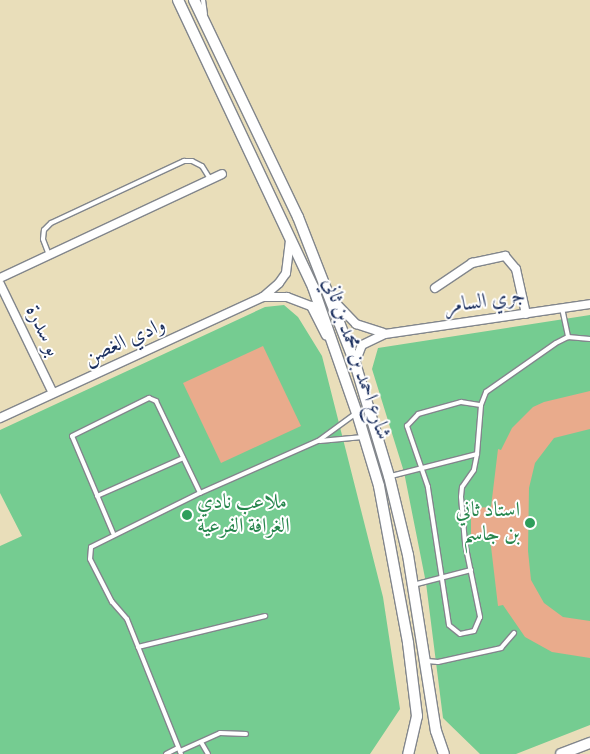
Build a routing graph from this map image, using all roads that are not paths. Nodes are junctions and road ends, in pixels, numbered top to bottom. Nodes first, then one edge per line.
1 (178, 0) edge
2 (194, 0) edge
3 (203, 0) edge
4 (206, 24) junction
5 (222, 174) dead end
6 (210, 179) junction
7 (291, 236) junction
8 (50, 255) junction
9 (0, 278) edge
10 (0, 284) edge
11 (435, 288) dead end
12 (263, 297) junction
13 (332, 299) junction
14 (590, 304) edge
15 (562, 308) junction
16 (526, 314) junction
17 (385, 334) junction
18 (568, 337) junction
19 (590, 339) edge
20 (355, 363) junction
21 (342, 368) junction
22 (53, 393) junction
23 (481, 405) junction
24 (357, 413) junction
25 (0, 418) edge
26 (364, 437) junction
27 (318, 441) junction
28 (477, 454) junction
29 (183, 458) junction
30 (422, 467) junction
31 (389, 476) junction
32 (200, 493) junction
33 (97, 496) junction
34 (113, 534) junction
35 (471, 570) junction
36 (442, 578) junction
37 (413, 585) junction
38 (265, 616) dead end
39 (514, 634) dead end
40 (138, 647) junction
41 (424, 661) junction
42 (246, 734) dead end
43 (201, 742) junction
44 (590, 743) edge
45 (180, 751) edge
46 (166, 754) edge
47 (208, 754) edge
48 (408, 754) edge
49 (444, 754) edge
50 (561, 754) edge

1 - 7 street, شارع احمد بن محمد بن ثاني
2 - 4 street, شارع احمد بن محمد بن ثاني
3 - 4 lane
4 - 13 street, شارع احمد بن محمد بن ثاني
5 - 6 street
6 - 8 street
6 - 8 lane
7 - 12 street, وادي الغصن
7 - 21 street, شارع احمد بن محمد بن ثاني
8 - 9 street
10 - 22 street, بو سدرة
11 - 16 street
12 - 21 street, وادي الغصن
12 - 22 street, وادي الغصن
13 - 17 street, جري السامر
13 - 20 street, شارع احمد بن محمد بن ثاني
14 - 15 street, جري السامر
15 - 16 street, جري السامر
15 - 18 lane
16 - 17 street, جري السامر
17 - 20 street, جري السامر
18 - 19 lane
18 - 23 lane
20 - 31 street, شارع احمد بن محمد بن ثاني
21 - 24 street, شارع احمد بن محمد بن ثاني
22 - 25 street, وادي الغصن
23 - 28 lane
23 - 30 lane
24 - 26 street, شارع احمد بن محمد بن ثاني
24 - 27 lane
26 - 27 lane
26 - 48 street, شارع احمد بن محمد بن ثاني
27 - 32 lane
28 - 30 lane
28 - 35 lane
29 - 32 lane
29 - 33 lane
29 - 33 lane
30 - 31 lane
30 - 36 lane
31 - 37 street, شارع احمد بن محمد بن ثاني
32 - 34 lane
33 - 34 lane
34 - 40 lane
35 - 36 lane
35 - 36 lane
36 - 37 lane
37 - 41 street, شارع احمد بن محمد بن ثاني
38 - 40 lane
39 - 41 lane
40 - 45 lane
41 - 49 street, شارع احمد بن محمد بن ثاني
42 - 43 lane
43 - 45 lane
43 - 47 lane
44 - 50 street
45 - 46 lane

